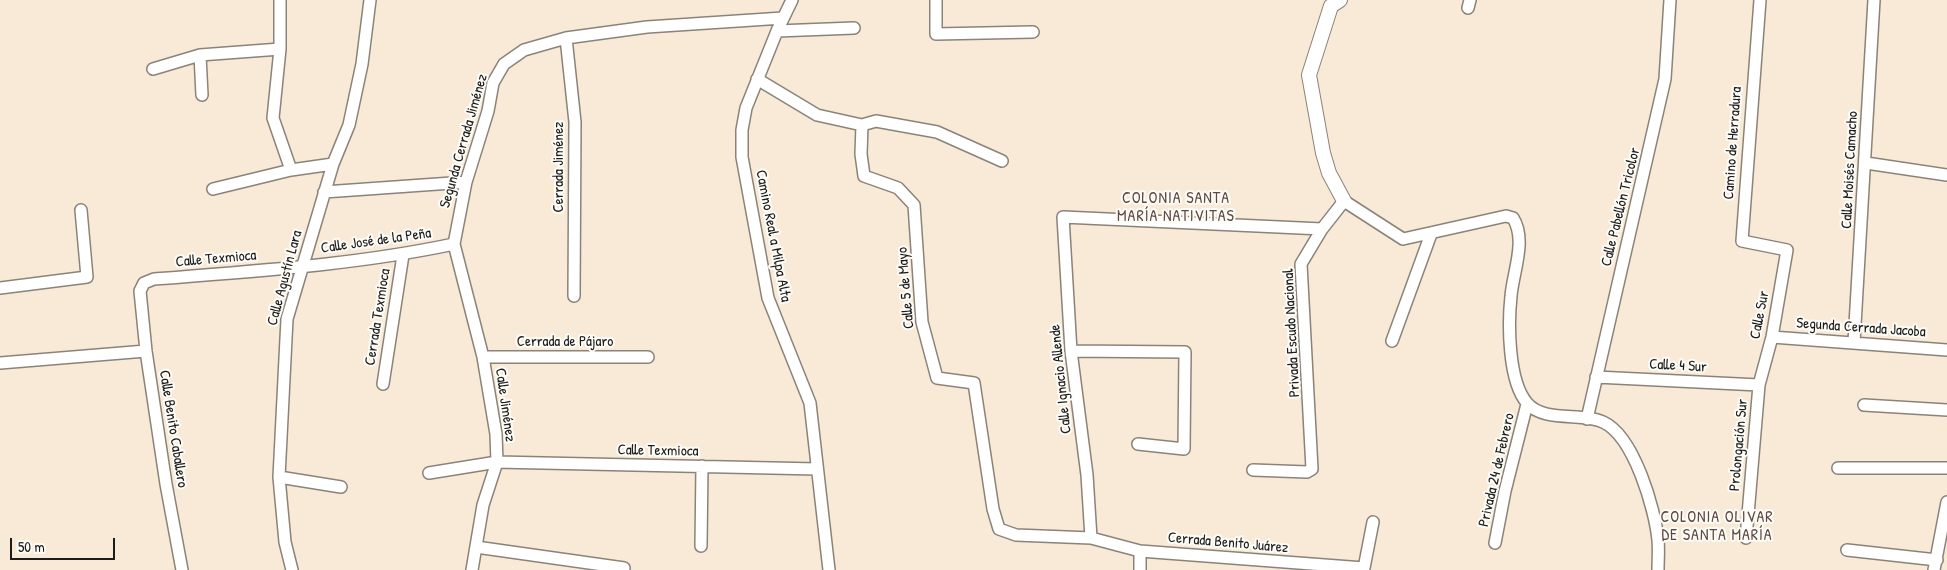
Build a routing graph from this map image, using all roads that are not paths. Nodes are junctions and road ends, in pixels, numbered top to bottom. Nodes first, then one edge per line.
1 (280, 0) edge
2 (370, 0) edge
3 (792, 0) edge
4 (936, 0) edge
5 (1670, 0) edge
6 (1760, 0) edge
7 (1874, 0) edge
8 (1333, 2) edge
9 (783, 18) junction
10 (854, 28) dead end
11 (777, 31) junction
12 (1032, 32) dead end
13 (566, 38) junction
14 (280, 49) junction
15 (200, 55) junction
16 (153, 69) dead end
17 (757, 79) junction
18 (202, 95) dead end
19 (862, 126) junction
20 (1002, 161) dead end
21 (1866, 163) junction
22 (333, 164) junction
23 (291, 170) junction
24 (1947, 175) edge
25 (466, 182) junction
26 (213, 189) dead end
27 (324, 192) junction
28 (1344, 201) junction
29 (81, 210) dead end
30 (1322, 229) junction
31 (1431, 234) junction
32 (454, 244) junction
33 (1787, 250) joint
34 (403, 255) junction
35 (301, 267) junction
36 (0, 288) edge
37 (140, 291) joint
38 (574, 296) dead end
39 (1772, 337) junction
40 (1392, 341) dead end
41 (1854, 342) junction
42 (1947, 350) edge
43 (146, 351) junction
44 (1071, 351) junction
45 (483, 357) junction
46 (648, 357) dead end
47 (0, 363) edge
48 (1596, 377) junction
49 (383, 384) dead end
50 (1759, 385) junction
51 (1527, 404) junction
52 (1864, 405) dead end
53 (1947, 410) edge
54 (1587, 419) junction
55 (1138, 444) dead end
56 (497, 462) junction
57 (702, 466) junction
58 (1838, 468) dead end
59 (1947, 468) edge
60 (817, 469) junction
61 (1253, 470) dead end
62 (429, 472) dead end
63 (279, 477) junction
64 (342, 488) dead end
65 (1947, 502) edge
66 (1373, 522) dead end
67 (1091, 538) junction
68 (1746, 538) dead end
69 (1495, 543) dead end
70 (701, 546) dead end
71 (476, 547) junction
72 (1847, 550) dead end
73 (1140, 551) junction
74 (1935, 565) edge
75 (624, 568) dead end
76 (182, 570) edge
77 (292, 570) edge
78 (472, 570) edge
79 (829, 570) edge
80 (1140, 570) edge
81 (1658, 570) edge

1 - 14 street
2 - 22 street, Calle Agustín Lara
3 - 9 street, Camino Real a Milpa Alta
4 - 12 street
5 - 48 street, Calle Pabellón Tricolor
6 - 33 street, Camino de Herradura
7 - 21 street, Calle Moisés Camacho
8 - 28 street
9 - 11 street, Camino Real a Milpa Alta
9 - 13 street, Segunda Cerrada Jiménez
10 - 11 street
11 - 17 street, Camino Real a Milpa Alta
13 - 25 street, Segunda Cerrada Jiménez
13 - 38 street, Cerrada Jiménez
14 - 15 street
14 - 23 street
15 - 16 street
15 - 18 street
17 - 19 street
17 - 60 street, Camino Real a Milpa Alta
19 - 20 street
19 - 67 street, Calle 5 de Mayo
21 - 24 street
21 - 41 street, Calle Moisés Camacho
22 - 23 street
22 - 27 street, Calle Agustín Lara
23 - 26 street
25 - 27 street
25 - 32 street, Segunda Cerrada Jiménez
27 - 35 street, Calle Agustín Lara
28 - 30 street, Privada Escudo Nacional
28 - 31 street
29 - 36 street
30 - 44 street, Calle Ignacio Allende
30 - 61 street, Privada Escudo Nacional
31 - 40 street
31 - 51 street
32 - 34 street, Calle José de la Peña
32 - 45 street, Calle Jiménez
33 - 39 street, Calle Sur
34 - 35 street, Calle José de la Peña
34 - 49 street, Cerrada Texmioca
35 - 37 street, Calle Texmioca
35 - 63 street, Calle Agustín Lara
37 - 43 street, Calle Benito Caballero
39 - 41 street, Segunda Cerrada Jacoba
39 - 50 street, Calle Sur
41 - 42 street, Segunda Cerrada Jacoba
43 - 47 street
43 - 76 street, Calle Benito Caballero
44 - 55 street
44 - 67 street, Calle Ignacio Allende
45 - 46 street, Cerrada de Pájaro
45 - 56 street, Calle Jiménez
48 - 50 street, Calle 4 Sur
48 - 54 street, Calle Pabellón Tricolor
50 - 68 street, Prolongación Sur
51 - 54 street
51 - 69 street, Privada 24 de Febrero
52 - 53 street
54 - 81 street
56 - 57 street, Calle Texmioca
56 - 62 street, Calle Texmioca
56 - 71 street, Calle Jiménez
57 - 60 street, Calle Texmioca
57 - 70 street
58 - 59 street
60 - 79 street, Camino Real a Milpa Alta
63 - 64 street
63 - 77 street, Calle Agustín Lara
65 - 74 street
66 - 73 street, Cerrada Benito Juárez
67 - 73 street, Cerrada Benito Juárez
71 - 75 street
71 - 78 street, Calle Jiménez
72 - 74 street
73 - 80 street

